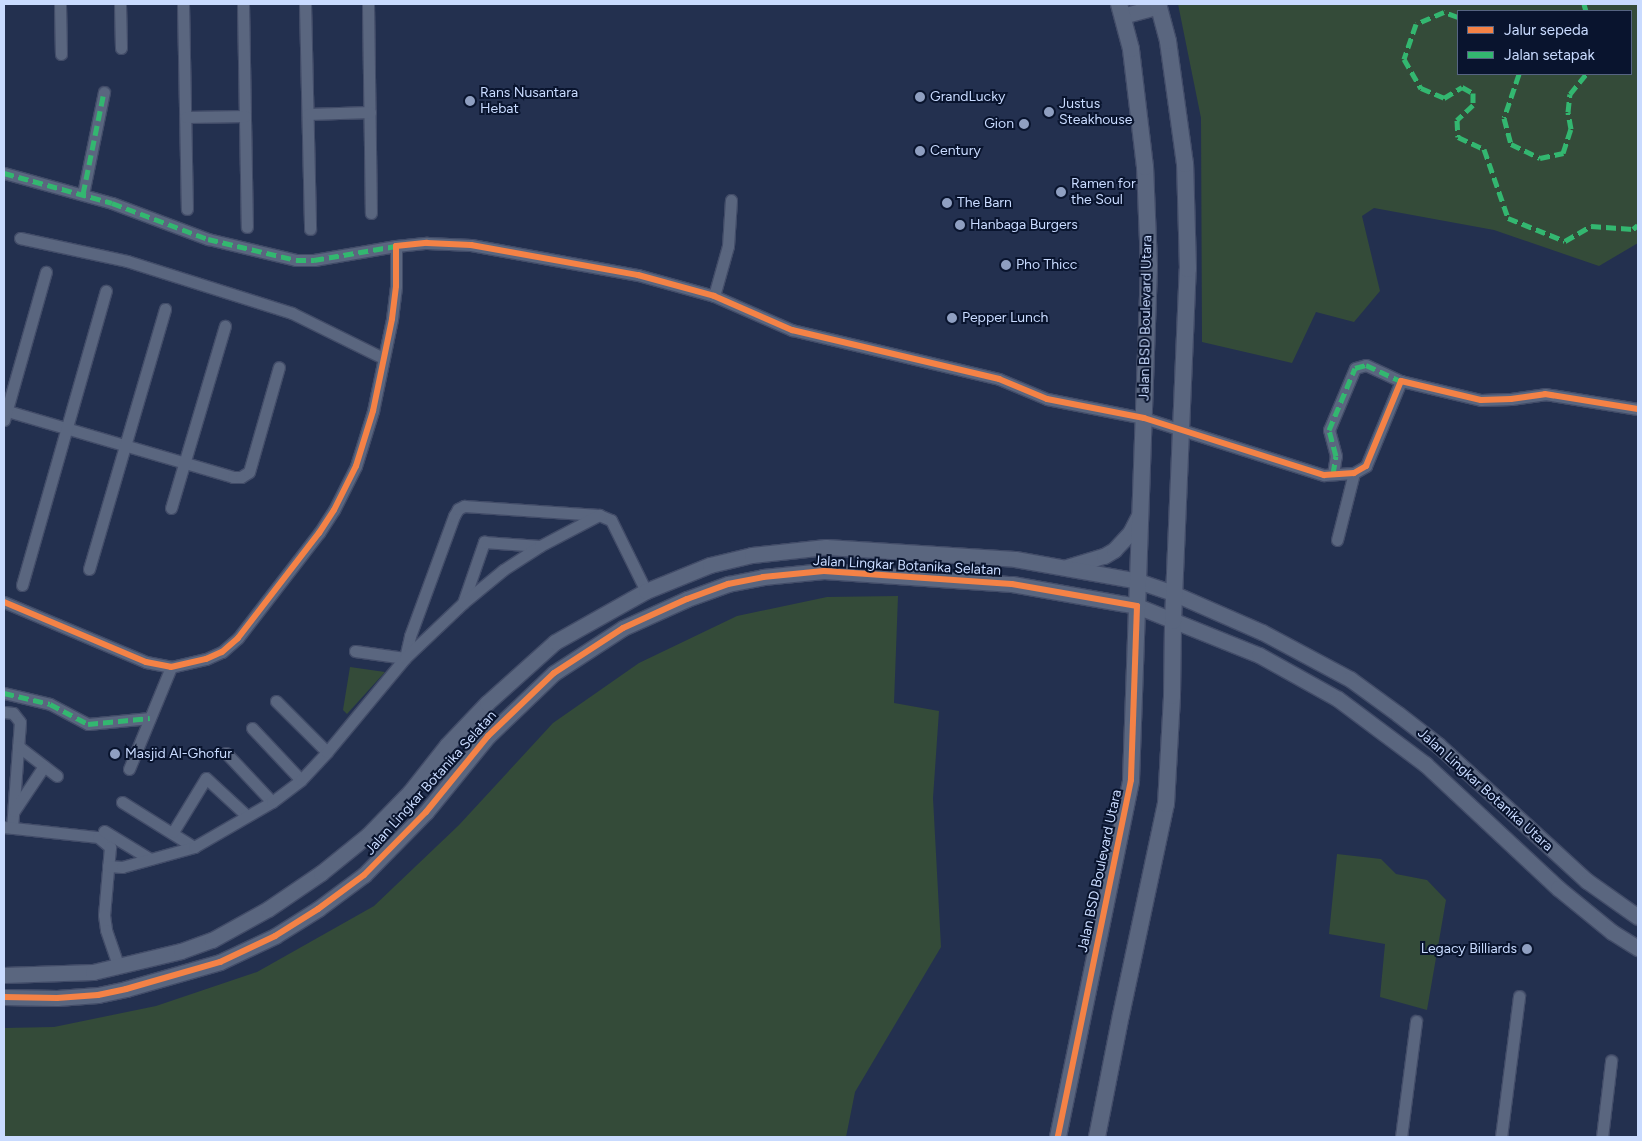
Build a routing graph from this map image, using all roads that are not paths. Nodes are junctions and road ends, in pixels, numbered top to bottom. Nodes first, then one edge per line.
1 (60, 4) edge
2 (120, 4) edge
3 (183, 4) edge
4 (243, 4) edge
5 (305, 4) edge
6 (368, 4) edge
7 (1158, 5) edge
8 (1121, 10) edge
9 (122, 48) dead end
10 (61, 54) dead end
11 (104, 92) dead end
12 (370, 112) junction
13 (308, 114) junction
14 (245, 116) junction
15 (186, 117) junction
16 (4, 173) edge
17 (84, 194) junction
18 (731, 200) dead end
19 (187, 209) dead end
20 (371, 213) dead end
21 (247, 228) dead end
22 (310, 229) dead end
23 (20, 238) dead end
24 (396, 246) junction
25 (46, 272) dead end
26 (106, 291) dead end
27 (714, 296) junction
28 (165, 309) dead end
29 (224, 326) dead end
30 (383, 358) junction
31 (278, 367) dead end
32 (1401, 381) junction
33 (1638, 409) edge
34 (5, 413) edge
35 (1144, 418) junction
36 (67, 428) junction
37 (1182, 429) junction
38 (125, 445) junction
39 (184, 463) junction
40 (1354, 473) junction
41 (1333, 474) junction
42 (171, 508) dead end
43 (1140, 513) junction
44 (599, 514) junction
45 (1337, 540) dead end
46 (540, 546) junction
47 (1063, 568) junction
48 (89, 569) dead end
49 (1138, 581) junction
50 (22, 585) dead end
51 (646, 591) junction
52 (1175, 594) junction
53 (4, 602) edge
54 (463, 603) junction
55 (1137, 606) junction
56 (1173, 620) junction
57 (355, 651) dead end
58 (405, 658) junction
59 (171, 667) junction
60 (4, 692) edge
61 (276, 701) dead end
62 (4, 712) edge
63 (150, 718) junction
64 (252, 728) dead end
65 (18, 746) junction
66 (226, 752) dead end
67 (327, 752) junction
68 (44, 766) junction
69 (129, 769) dead end
70 (57, 776) dead end
71 (301, 780) junction
72 (410, 792) junction
73 (122, 802) dead end
74 (272, 802) junction
75 (13, 812) junction
76 (426, 812) junction
77 (247, 816) junction
78 (8, 828) edge
79 (104, 831) dead end
80 (174, 832) junction
81 (194, 847) junction
82 (150, 859) junction
83 (108, 866) junction
84 (1638, 917) edge
85 (212, 940) junction
86 (1638, 948) edge
87 (220, 962) junction
88 (119, 967) junction
89 (4, 975) edge
90 (1519, 996) dead end
91 (4, 998) edge
92 (1416, 1021) dead end
93 (1611, 1061) dead end
94 (1058, 1137) edge
95 (1097, 1137) edge
96 (1401, 1137) edge
97 (1502, 1137) edge
98 (1602, 1137) edge

1 - 10 street
2 - 9 street
3 - 15 street
4 - 14 street
5 - 13 street
6 - 12 street
7 - 8 street
7 - 37 main road
8 - 35 main road, Jalan BSD Boulevard Utara
11 - 17 street
12 - 13 street
12 - 20 street
13 - 22 street
14 - 15 street
14 - 21 street
15 - 19 street
16 - 17 street
17 - 24 street
18 - 27 street
23 - 30 street
24 - 27 street
24 - 30 street
25 - 34 street
26 - 36 street
27 - 35 street
28 - 38 street
29 - 39 street
30 - 59 street
31 - 39 street
32 - 33 street
32 - 40 street
32 - 41 street
34 - 36 street
35 - 37 street
35 - 43 main road, Jalan BSD Boulevard Utara
36 - 38 street
36 - 50 street
37 - 41 street
37 - 52 main road
38 - 39 street
38 - 48 street
39 - 42 street
40 - 41 street
40 - 45 street
43 - 47 street
43 - 49 main road, Jalan BSD Boulevard Utara
44 - 46 street
44 - 51 street
44 - 58 street
46 - 54 street
46 - 54 street
47 - 49 street, Jalan Lingkar Botanika Selatan
47 - 51 street, Jalan Lingkar Botanika Selatan
49 - 52 street, Jalan Lingkar Botanika Utara
49 - 55 main road, Jalan BSD Boulevard Utara
51 - 72 street, Jalan Lingkar Botanika Selatan
52 - 56 main road
52 - 84 street, Jalan Lingkar Botanika Utara
53 - 59 street
54 - 58 street
55 - 56 street, Jalan Lingkar Botanika Selatan
55 - 76 street, Jalan Lingkar Botanika Selatan
55 - 94 main road, Jalan BSD Boulevard Utara
56 - 86 street, Jalan Lingkar Botanika Utara
56 - 95 main road
57 - 58 street
58 - 67 street
59 - 63 street
60 - 63 street
61 - 67 street
62 - 65 street
63 - 69 street
64 - 71 street
65 - 68 street
65 - 75 street
66 - 74 street
67 - 71 street
68 - 70 street
68 - 75 street
71 - 74 street
72 - 76 street
72 - 85 street, Jalan Lingkar Botanika Selatan
73 - 80 street
74 - 77 street
75 - 78 street
76 - 87 street, Jalan Lingkar Botanika Selatan
77 - 80 street
77 - 81 street
78 - 83 street
79 - 82 street
80 - 81 street
81 - 82 street
82 - 83 street
83 - 88 street
85 - 87 street
85 - 88 street, Jalan Lingkar Botanika Selatan
87 - 91 street, Jalan Lingkar Botanika Selatan
88 - 89 street, Jalan Lingkar Botanika Selatan
90 - 97 street
92 - 96 street
93 - 98 street

